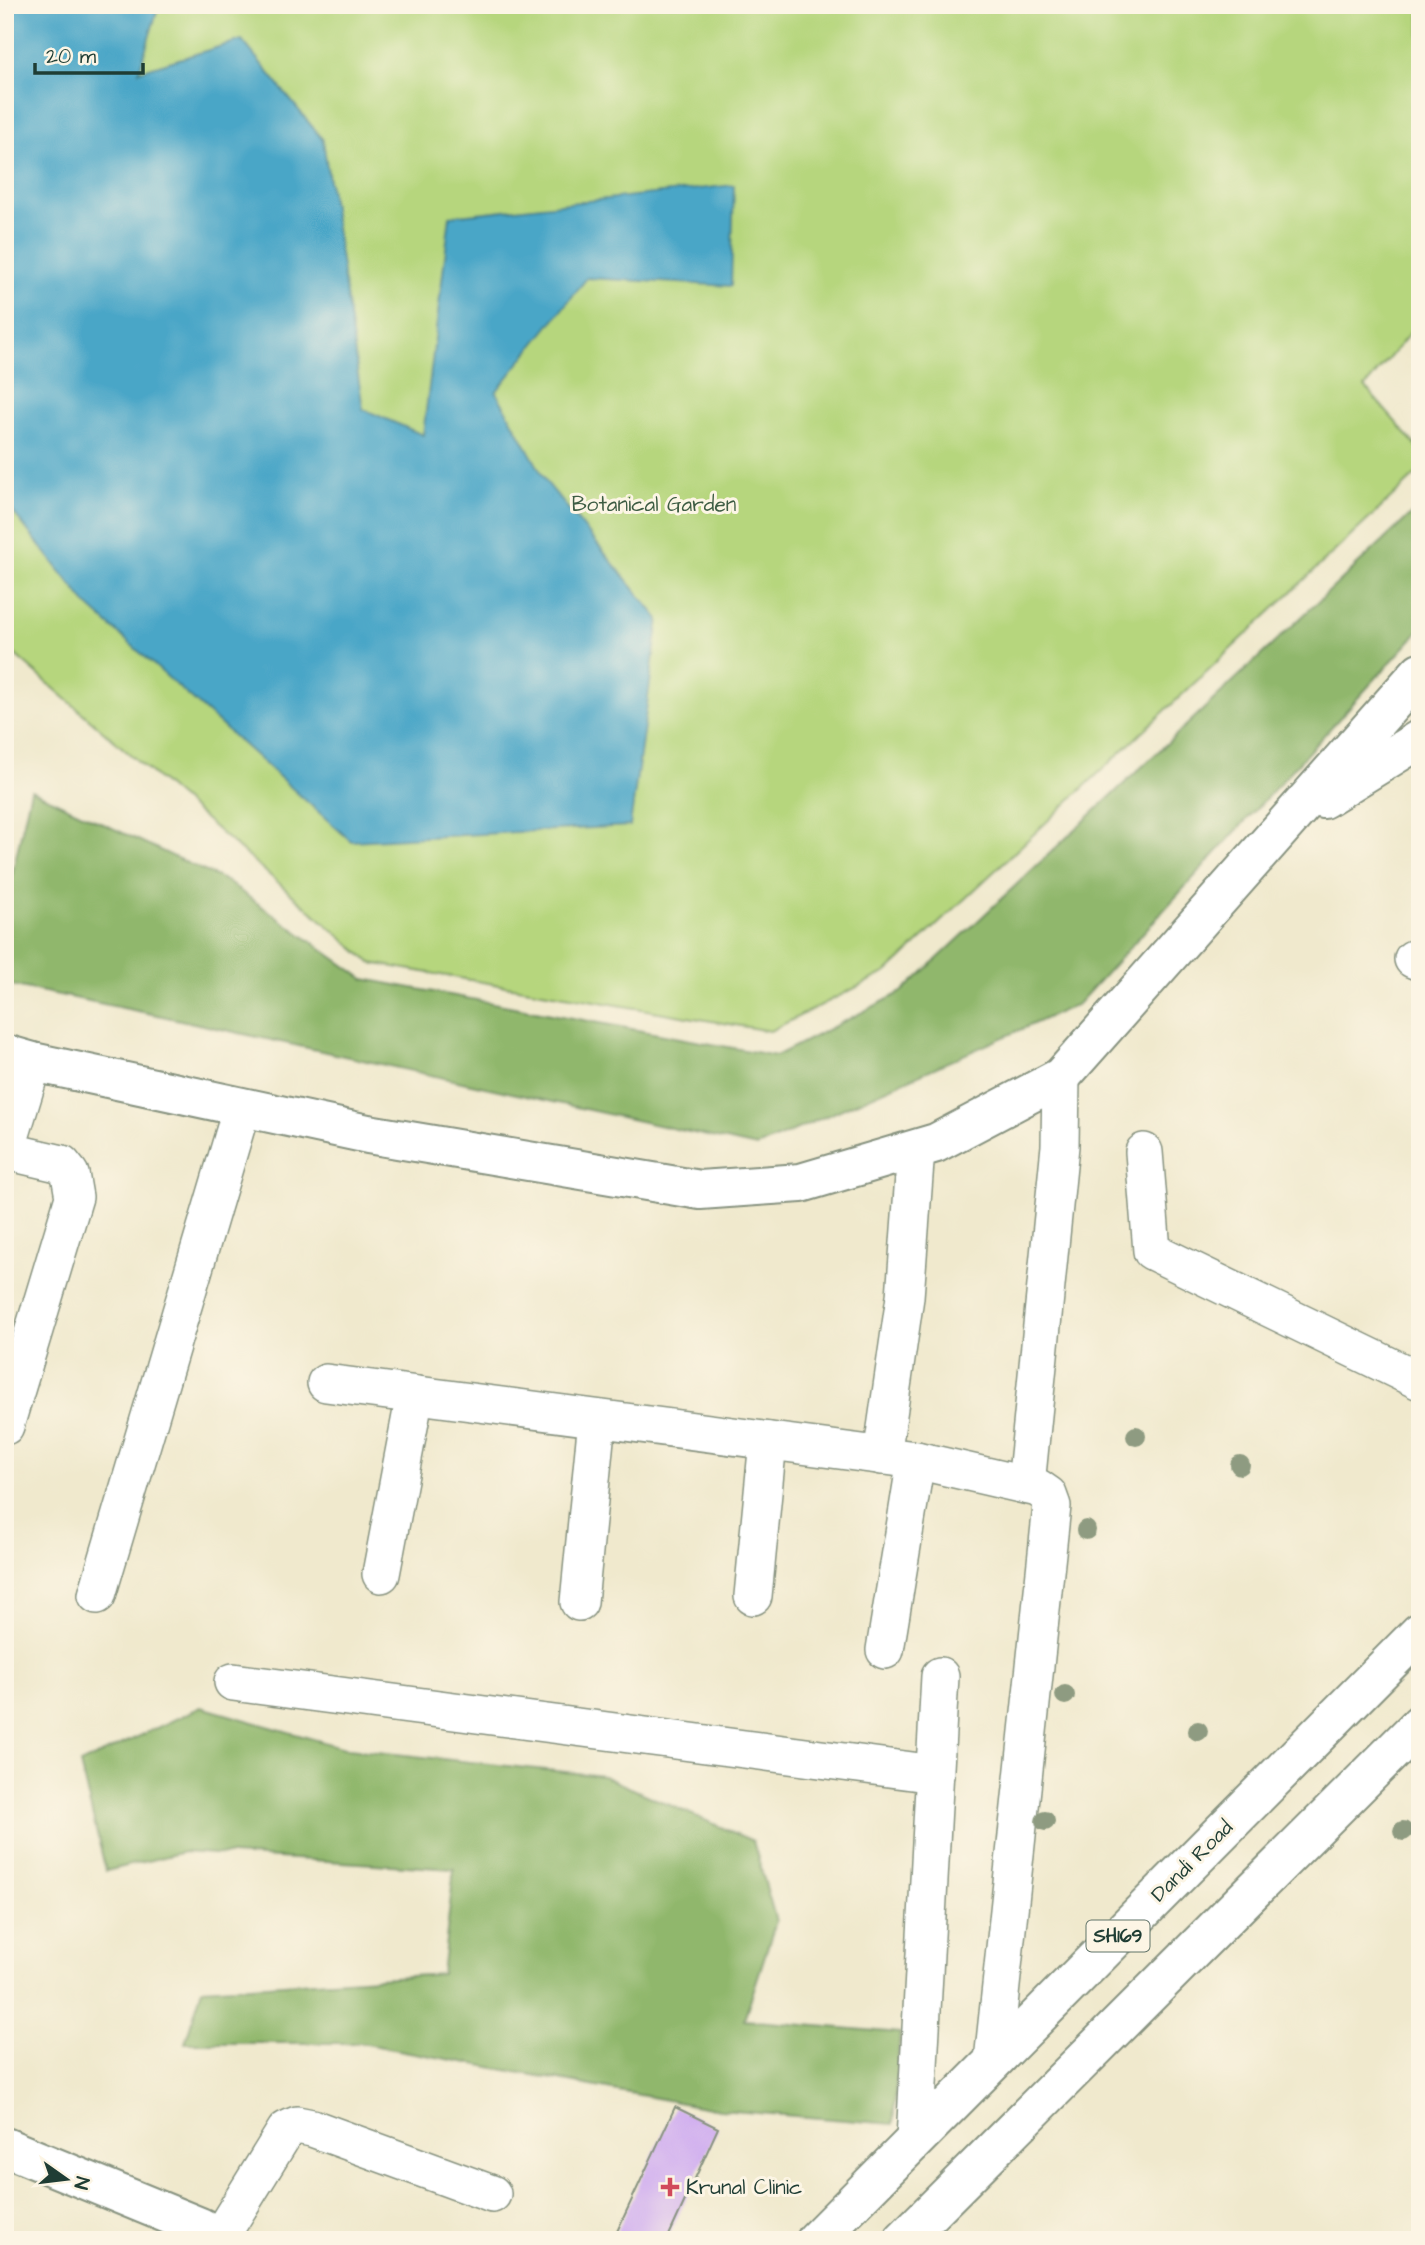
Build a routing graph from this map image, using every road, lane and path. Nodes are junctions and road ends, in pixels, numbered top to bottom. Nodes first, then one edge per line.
1 (1420, 672) edge
2 (1420, 739) edge
3 (1286, 822) junction
4 (19, 1058) edge
5 (1061, 1077) junction
6 (242, 1107) junction
7 (916, 1149) junction
8 (1144, 1152) dead end
9 (6, 1153) edge
10 (1420, 1381) edge
11 (327, 1384) dead end
12 (415, 1395) junction
13 (597, 1419) junction
14 (5, 1426) edge
15 (768, 1441) junction
16 (899, 1458) junction
17 (1026, 1485) junction
18 (381, 1574) dead end
19 (97, 1595) dead end
20 (753, 1596) dead end
21 (579, 1602) dead end
22 (1420, 1632) edge
23 (885, 1650) dead end
24 (940, 1676) dead end
25 (233, 1682) dead end
26 (1420, 1724) edge
27 (934, 1774) junction
28 (993, 2061) junction
29 (915, 2140) junction
30 (5, 2147) edge
31 (492, 2194) dead end
32 (223, 2239) edge
33 (816, 2240) edge
34 (903, 2240) edge

1 - 3 street
2 - 3 street
3 - 5 street
4 - 6 street
4 - 9 street
5 - 7 street
5 - 17 street
6 - 7 street
6 - 19 street
7 - 16 street
8 - 10 street
9 - 14 street
11 - 12 street
12 - 13 street
12 - 18 street
13 - 15 street
13 - 21 street
15 - 16 street
15 - 20 street
16 - 17 street
16 - 23 street
17 - 28 street
22 - 28 street, Dandi Road / SH169
24 - 27 street
25 - 27 street
26 - 34 street, SH169
27 - 29 street
28 - 29 street, Dandi Road / SH169
29 - 33 street, Dandi Road / SH169
30 - 32 street
31 - 32 street

